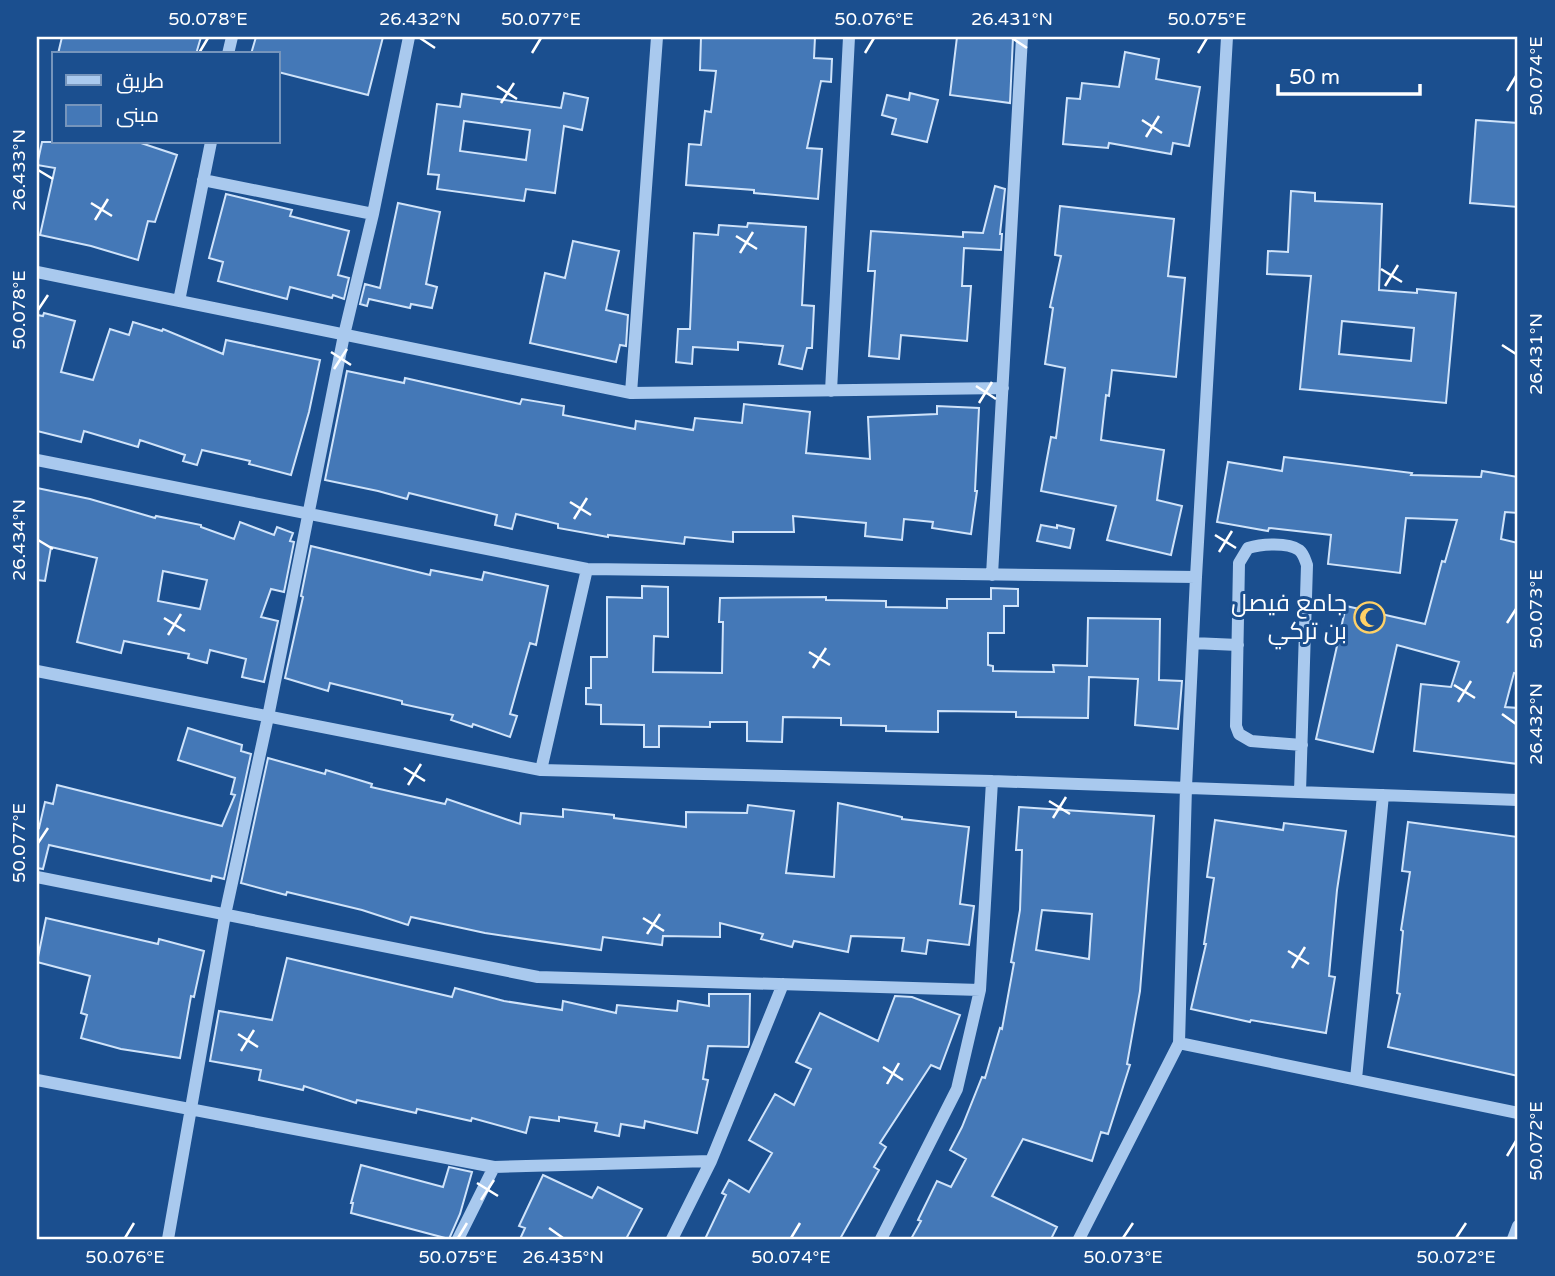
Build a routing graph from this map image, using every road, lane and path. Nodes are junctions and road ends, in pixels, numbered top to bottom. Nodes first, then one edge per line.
1 (409, 37) edge
2 (657, 37) edge
3 (849, 37) edge
4 (1022, 37) edge
5 (1227, 37) edge
6 (211, 144) edge
7 (203, 180) junction
8 (373, 214) junction
9 (37, 272) edge
10 (179, 301) junction
11 (344, 335) junction
12 (1003, 388) junction
13 (831, 391) junction
14 (631, 393) junction
15 (37, 460) edge
16 (307, 513) junction
17 (587, 569) junction
18 (992, 575) junction
19 (1196, 577) junction
20 (1193, 643) junction
21 (1238, 645) junction
22 (37, 671) edge
23 (268, 716) junction
24 (1302, 745) junction
25 (541, 770) junction
26 (992, 781) junction
27 (1186, 787) junction
28 (1300, 792) junction
29 (1383, 795) junction
30 (1518, 800) edge
31 (37, 877) edge
32 (225, 915) junction
33 (783, 984) junction
34 (980, 990) junction
35 (1179, 1043) junction
36 (1356, 1079) junction
37 (37, 1080) edge
38 (191, 1109) junction
39 (1518, 1113) edge
40 (711, 1161) junction
41 (494, 1167) junction
42 (1518, 1226) edge
43 (168, 1239) edge
44 (458, 1239) edge
45 (672, 1239) edge
46 (881, 1239) edge
47 (1079, 1239) edge
48 (1513, 1239) edge

1 - 8 street
2 - 14 street
3 - 13 street
4 - 12 street
5 - 19 street
6 - 7 street
7 - 8 street
7 - 10 street
8 - 11 street
9 - 10 street
10 - 11 street
11 - 14 street
11 - 16 street
12 - 13 street
12 - 18 street
13 - 14 street
15 - 16 street
16 - 17 street
16 - 23 street
17 - 18 street
17 - 25 street
18 - 19 street
19 - 20 street
20 - 21 street
20 - 27 street
21 - 24 street
21 - 24 street
22 - 23 street
23 - 25 street
23 - 32 street
24 - 28 street
25 - 26 street
26 - 27 street
26 - 34 street
27 - 28 street
27 - 35 street
28 - 29 street
29 - 30 street
29 - 36 street
31 - 32 street
32 - 33 street
32 - 38 street
33 - 34 street
33 - 40 street
34 - 46 street
35 - 36 street
35 - 47 street
36 - 39 street
37 - 38 street
38 - 41 street
38 - 43 street
40 - 41 street
40 - 45 street
41 - 44 street
42 - 48 street

